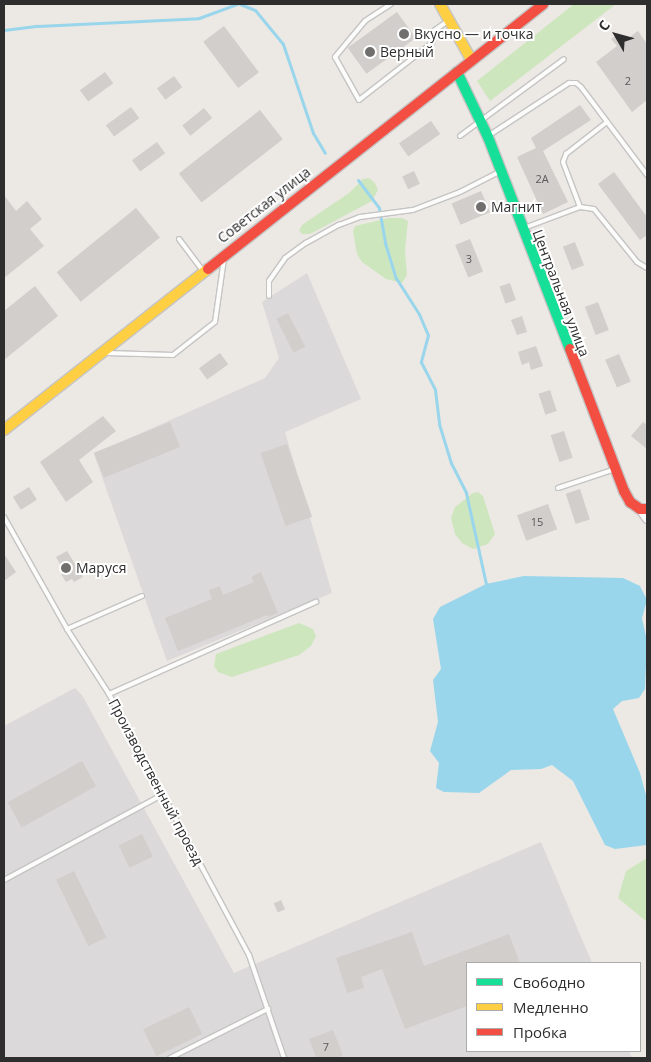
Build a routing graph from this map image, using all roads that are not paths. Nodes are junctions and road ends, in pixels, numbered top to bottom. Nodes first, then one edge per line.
1 (392, 4) edge
2 (440, 4) edge
3 (544, 4) edge
4 (449, 20) junction
5 (564, 59) dead end
6 (472, 61) junction
7 (457, 72) junction
8 (481, 122) junction
9 (607, 122) junction
10 (460, 136) dead end
11 (488, 137) junction
12 (500, 172) junction
13 (647, 175) edge
14 (580, 207) junction
15 (522, 229) junction
16 (179, 238) dead end
17 (225, 253) junction
18 (647, 268) edge
19 (203, 271) junction
20 (269, 296) dead end
21 (102, 353) junction
22 (4, 430) edge
23 (615, 469) junction
24 (558, 488) dead end
25 (644, 509) edge
26 (4, 517) edge
27 (647, 519) edge
28 (142, 596) dead end
29 (316, 602) dead end
30 (67, 629) junction
31 (109, 694) junction
32 (162, 795) junction
33 (4, 880) edge
34 (268, 1009) junction
35 (170, 1058) edge
36 (284, 1058) edge

1 - 4 lane
2 - 4 main road
3 - 6 main road, Советская улица
4 - 6 main road
5 - 8 lane
6 - 7 main road, Советская улица
7 - 8 main road, Центральная улица
7 - 17 main road, Советская улица
8 - 10 lane
8 - 11 main road, Центральная улица
9 - 11 lane
9 - 13 lane
9 - 14 lane
11 - 12 main road, Центральная улица
12 - 15 main road, Центральная улица
12 - 20 lane
14 - 15 lane
14 - 18 lane
15 - 23 main road, Центральная улица
16 - 19 lane
17 - 19 main road, Советская улица
17 - 21 lane
19 - 21 main road, Советская улица
21 - 22 main road, Советская улица
23 - 24 lane
23 - 25 main road, Центральная улица
25 - 27 street, Центральная улица
26 - 30 lane, Производственный проезд
28 - 30 lane
29 - 31 lane
30 - 31 lane, Производственный проезд
31 - 32 lane, Производственный проезд
32 - 33 lane
32 - 34 lane, Производственный проезд
34 - 35 lane
34 - 36 lane, Производственный проезд

